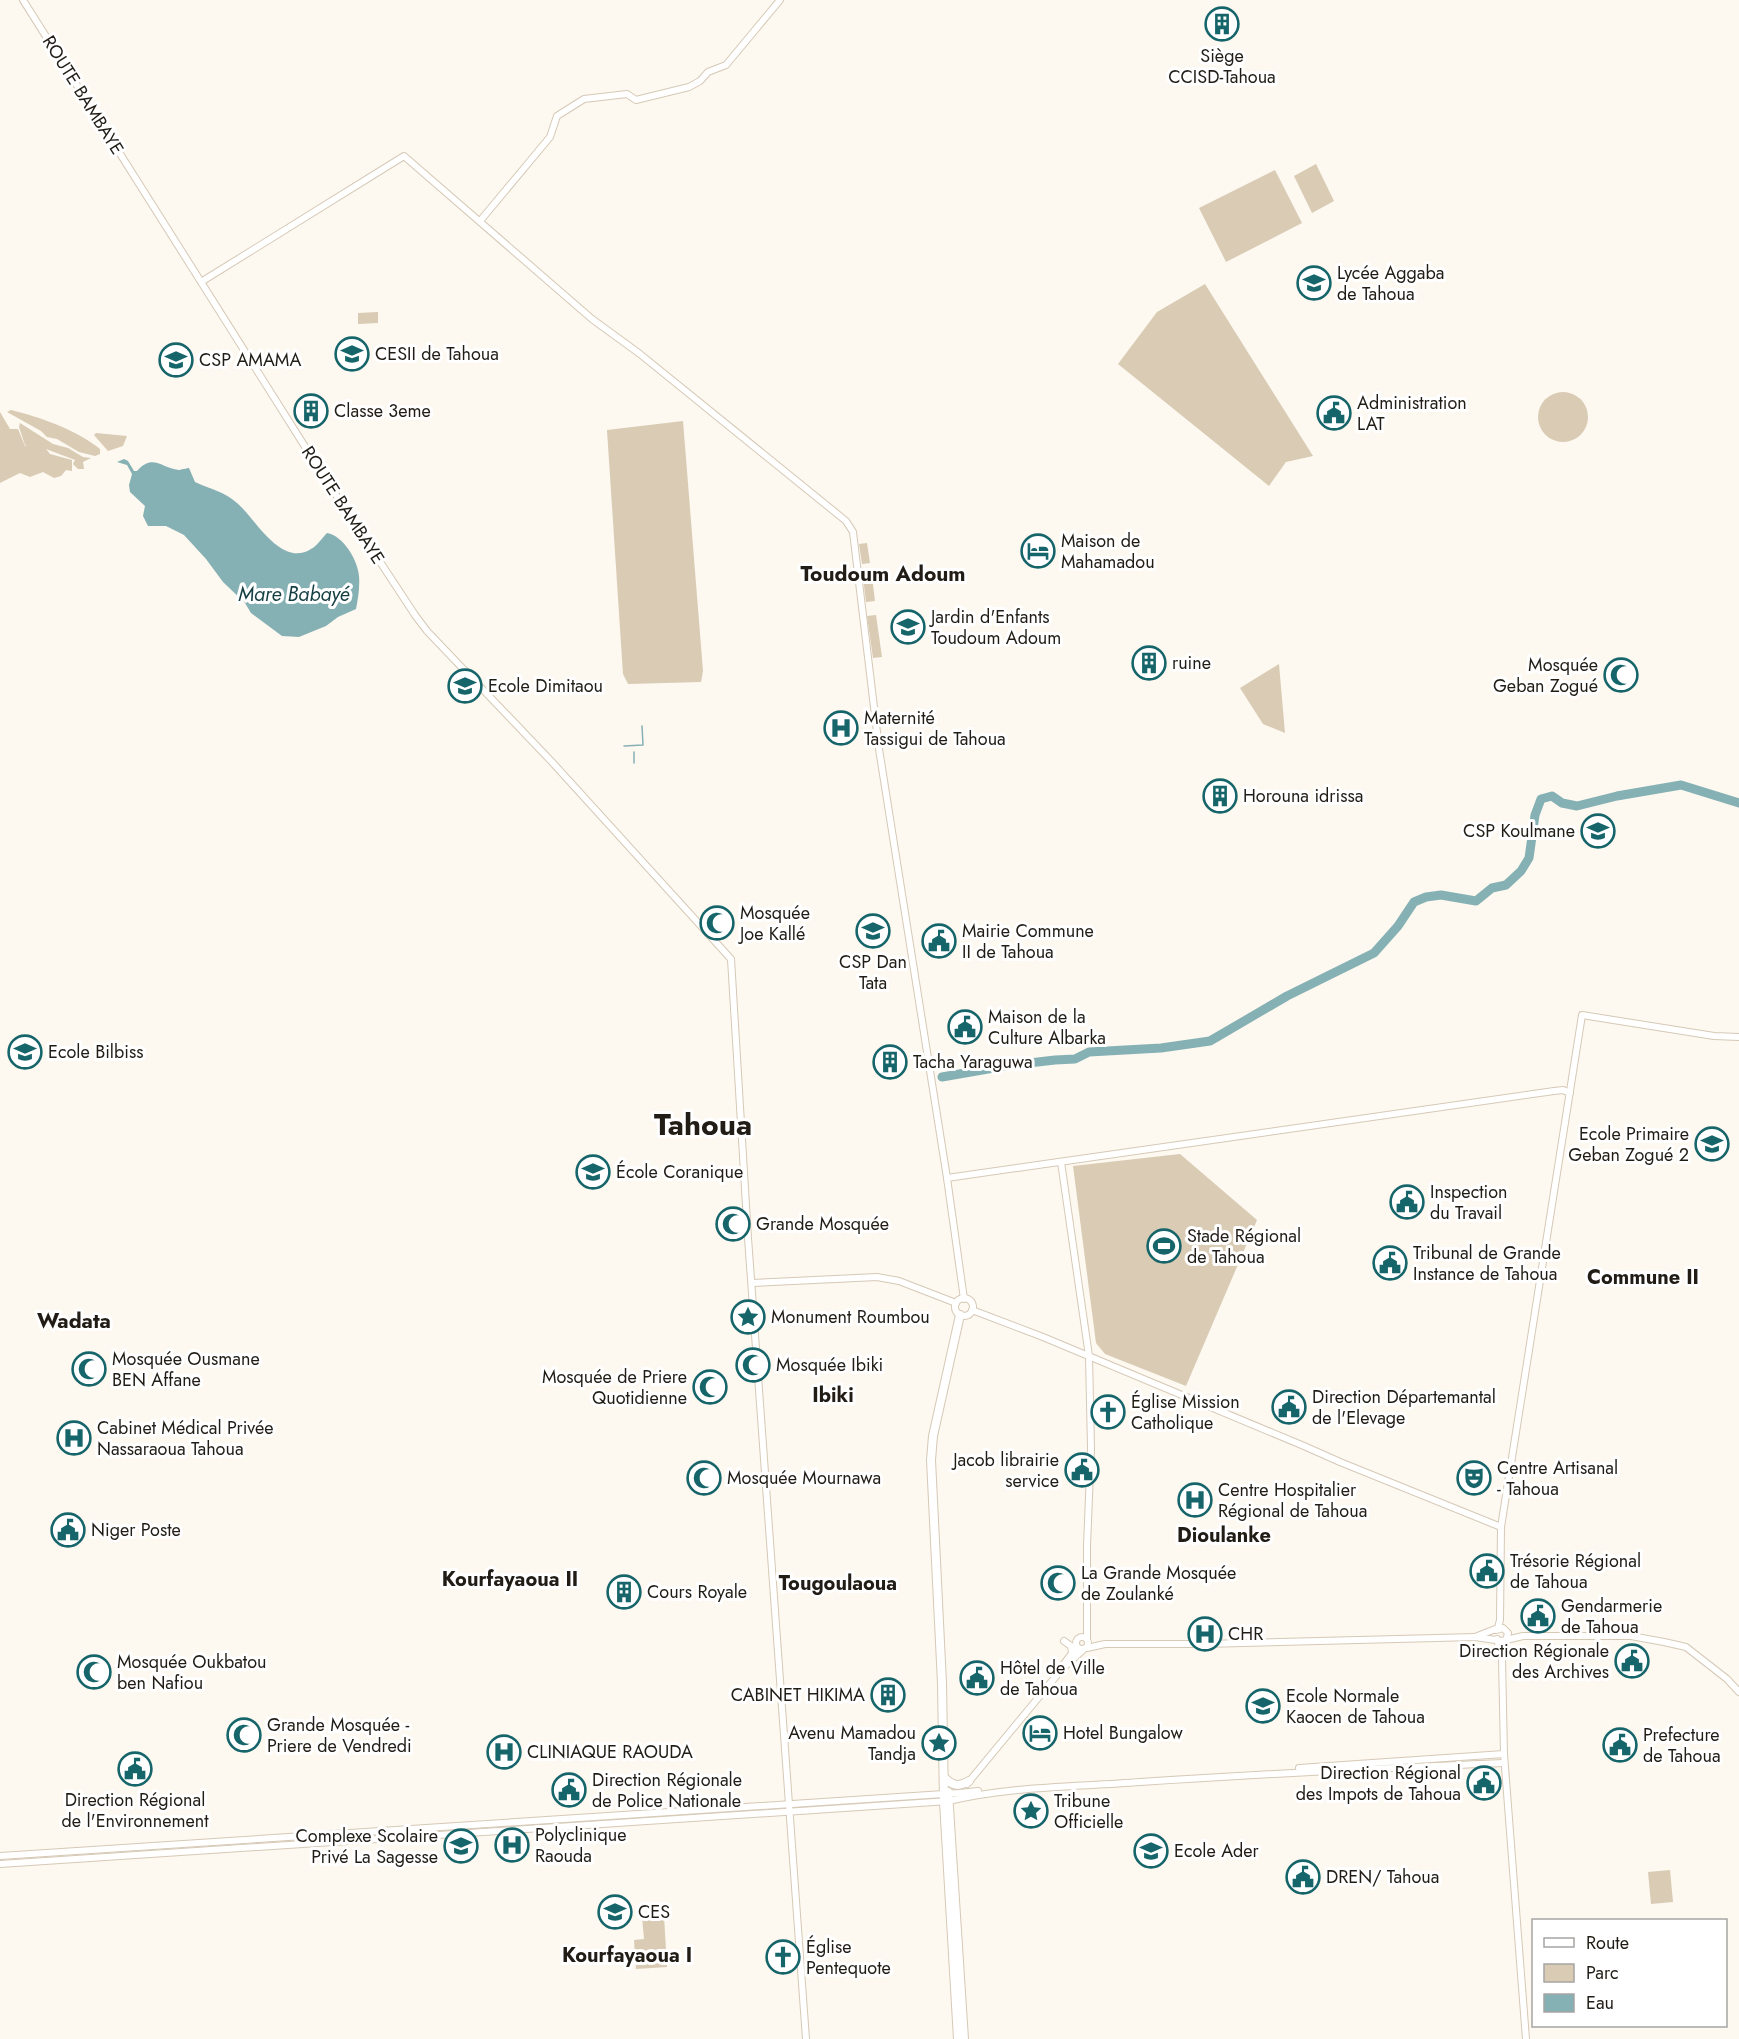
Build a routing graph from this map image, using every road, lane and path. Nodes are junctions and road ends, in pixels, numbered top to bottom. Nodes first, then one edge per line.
1 (23, 0) edge
2 (780, 0) edge
3 (480, 222) junction
4 (201, 282) junction
5 (1739, 1037) edge
6 (1570, 1093) junction
7 (1061, 1162) junction
8 (947, 1178) junction
9 (752, 1283) junction
10 (964, 1299) junction
11 (956, 1303) junction
12 (972, 1310) junction
13 (960, 1315) junction
14 (1089, 1356) junction
15 (1501, 1527) junction
16 (1502, 1629) junction
17 (1523, 1636) junction
18 (1475, 1637) junction
19 (1501, 1640) junction
20 (1064, 1641) dead end
21 (1084, 1643) junction
22 (1072, 1653) junction
23 (1062, 1669) junction
24 (1739, 1692) edge
25 (1504, 1754) junction
26 (1504, 1763) junction
27 (945, 1776) junction
28 (969, 1781) junction
29 (959, 1793) junction
30 (946, 1798) junction
31 (789, 1808) junction
32 (442, 1831) junction
33 (0, 1856) edge
34 (0, 1864) edge
35 (806, 2039) edge
36 (958, 2039) edge
37 (964, 2039) edge
38 (1527, 2039) edge

1 - 4 street, ROUTE BAMBAYE
2 - 3 street
3 - 4 street
3 - 8 street
4 - 9 street, ROUTE BAMBAYE
5 - 6 street
6 - 7 street
6 - 15 street
7 - 8 street
7 - 14 street
8 - 10 street
9 - 11 street
9 - 31 street
10 - 11 street
10 - 12 street
11 - 13 street
12 - 13 street
12 - 14 street
13 - 27 main road
14 - 15 street
14 - 21 street
15 - 16 street
16 - 17 street
16 - 18 street
16 - 19 street
16 - 19 street
17 - 19 street
17 - 24 street
18 - 19 street
18 - 21 street
19 - 25 street
20 - 22 street
21 - 22 street
21 - 23 street
22 - 23 street
23 - 28 street
25 - 26 street
25 - 29 street
26 - 30 street
26 - 38 street
27 - 28 main road
27 - 30 main road
28 - 29 street
29 - 30 street
30 - 31 street
30 - 36 main road
30 - 37 main road
31 - 32 street
31 - 35 street
32 - 33 street
32 - 34 street

